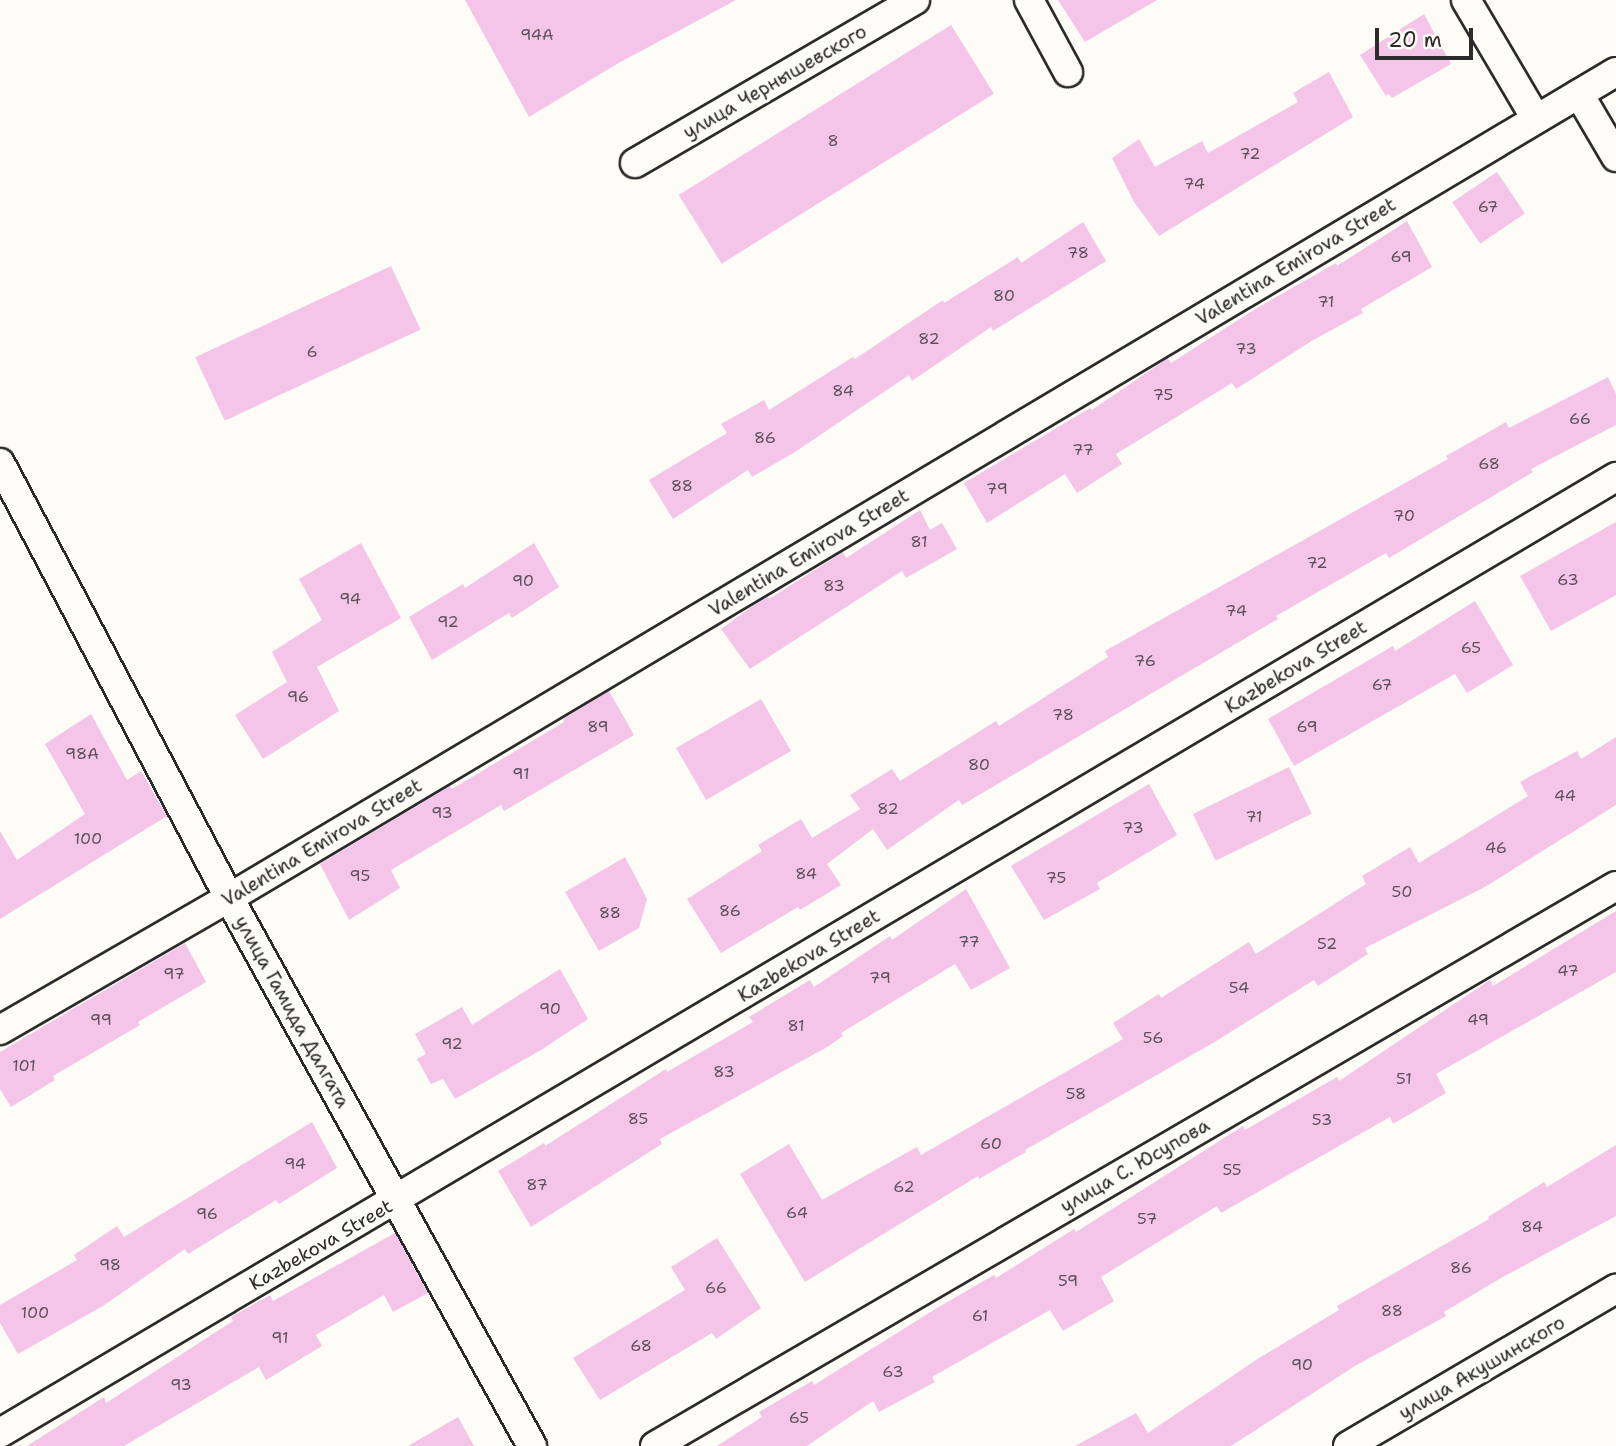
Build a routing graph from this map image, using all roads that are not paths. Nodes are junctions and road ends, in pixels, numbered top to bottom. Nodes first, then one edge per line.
1 (915, 0) edge
2 (1029, 0) edge
3 (1466, 0) edge
4 (1068, 72) dead end
5 (1616, 72) edge
6 (1578, 94) junction
7 (1536, 119) junction
8 (1616, 157) edge
9 (635, 163) dead end
10 (0, 463) edge
11 (1616, 477) edge
12 (1616, 886) edge
13 (229, 898) junction
14 (0, 1030) edge
15 (396, 1200) junction
16 (1616, 1289) edge
17 (0, 1433) edge
18 (532, 1446) edge
19 (655, 1446) edge
20 (1348, 1446) edge

1 - 9 street, улица Чернышевского
2 - 4 street
3 - 7 street
5 - 6 street, Valentina Emirova Street
6 - 7 street, Valentina Emirova Street
6 - 8 street
7 - 13 street, Valentina Emirova Street
10 - 13 street, улица Гамида Далгата
11 - 15 street, Kazbekova Street
12 - 19 street, улица С. Юсупова
13 - 14 street, Valentina Emirova Street
13 - 15 street, улица Гамида Далгата
15 - 17 street, Kazbekova Street
15 - 18 street, улица Гамида Далгата
16 - 20 street, улица Акушинского

